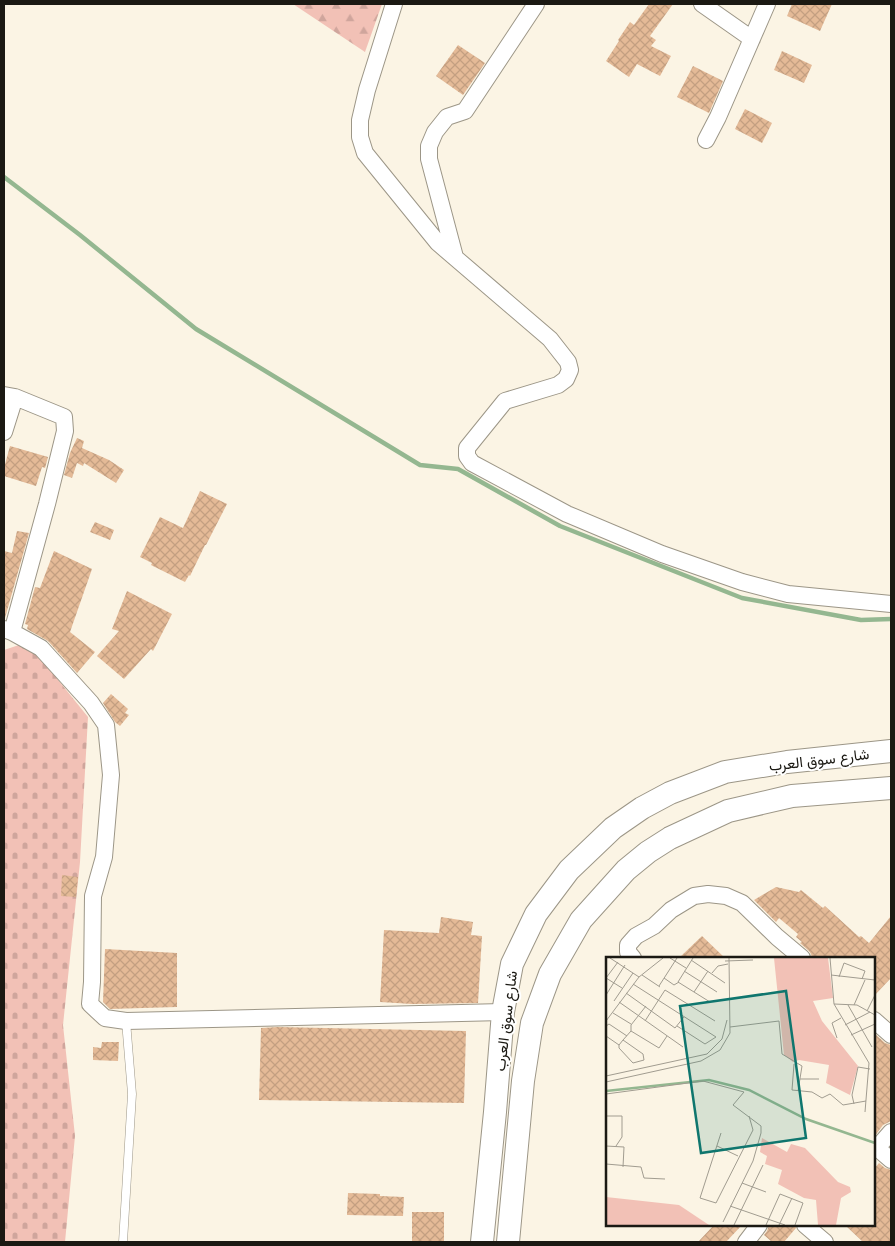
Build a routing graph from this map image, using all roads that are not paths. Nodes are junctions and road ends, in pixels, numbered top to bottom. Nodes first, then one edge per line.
1 (394, 4) edge
2 (536, 4) edge
3 (702, 4) edge
4 (767, 4) edge
5 (752, 39) junction
6 (706, 140) dead end
7 (455, 257) junction
8 (9, 396) edge
9 (4, 432) edge
10 (891, 604) edge
11 (8, 630) edge
12 (891, 751) edge
13 (891, 788) edge
14 (632, 957) edge
15 (801, 957) edge
16 (503, 1012) junction
17 (126, 1021) junction
18 (875, 1021) edge
19 (891, 1035) edge
20 (891, 1132) edge
21 (875, 1148) edge
22 (891, 1160) edge
23 (758, 1226) edge
24 (806, 1226) edge
25 (123, 1242) edge
26 (482, 1242) edge
27 (508, 1242) edge
28 (746, 1242) edge
29 (825, 1242) edge

1 - 7 street
2 - 7 street
3 - 5 street
4 - 5 street
5 - 6 street
7 - 10 street
8 - 9 street
8 - 11 street
11 - 17 street
12 - 16 main road, شارع سوق العرب
13 - 27 main road
14 - 15 street
16 - 17 street
16 - 26 main road, شارع سوق العرب
17 - 25 lane
18 - 19 street
20 - 21 street
21 - 22 street
23 - 28 street
24 - 29 street

